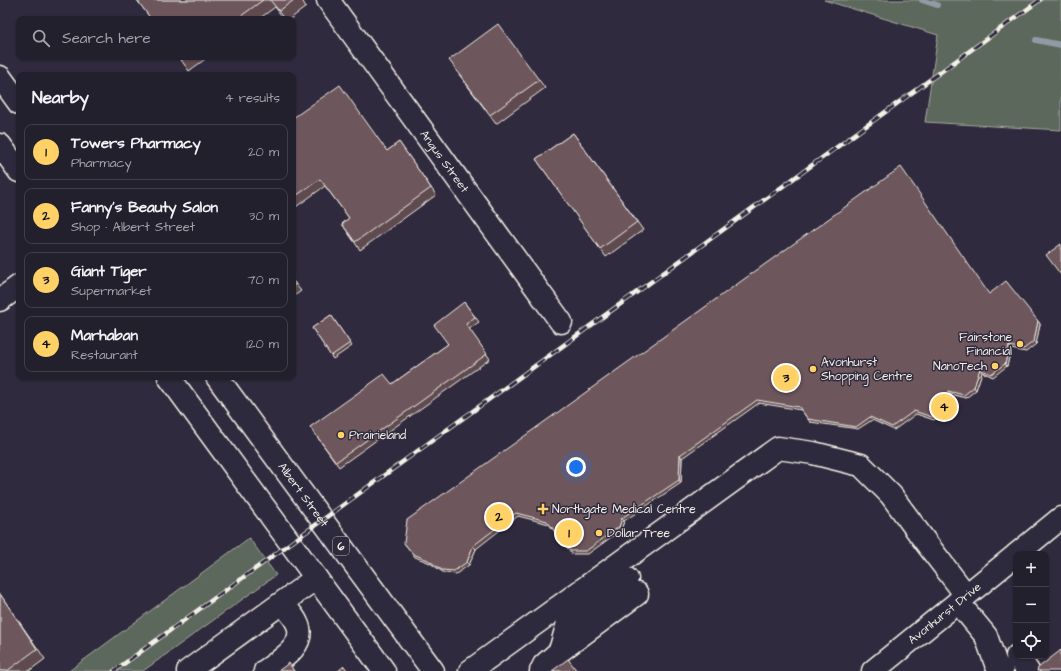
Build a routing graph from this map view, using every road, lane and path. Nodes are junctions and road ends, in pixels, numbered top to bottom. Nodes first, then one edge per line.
1 (328, 0) edge
2 (0, 77) edge
3 (16, 99) edge
4 (0, 145) edge
5 (16, 167) edge
6 (16, 288) edge
7 (0, 300) edge
8 (561, 322) dead end
9 (171, 380) edge
10 (219, 380) edge
11 (1061, 518) edge
12 (1022, 551) edge
13 (1013, 558) edge
14 (316, 578) junction
15 (632, 586) dead end
16 (962, 598) junction
17 (282, 603) junction
18 (1019, 659) edge
19 (188, 671) edge
20 (265, 671) edge
21 (384, 671) edge
22 (432, 671) edge
23 (470, 671) edge
24 (541, 671) edge
25 (873, 671) edge
26 (1002, 671) edge
27 (1028, 671) edge

1 - 8 main road, Angus Street
2 - 3 main road
4 - 5 main road
6 - 7 main road
9 - 14 main road
10 - 22 main road, Albert Street / 6
11 - 12 main road, Avonhurst Drive
13 - 16 main road, Avonhurst Drive
14 - 17 main road
14 - 21 main road
15 - 24 main road
16 - 23 main road
16 - 25 main road, Avonhurst Drive
16 - 26 main road
17 - 19 main road
17 - 20 main road
18 - 27 main road

